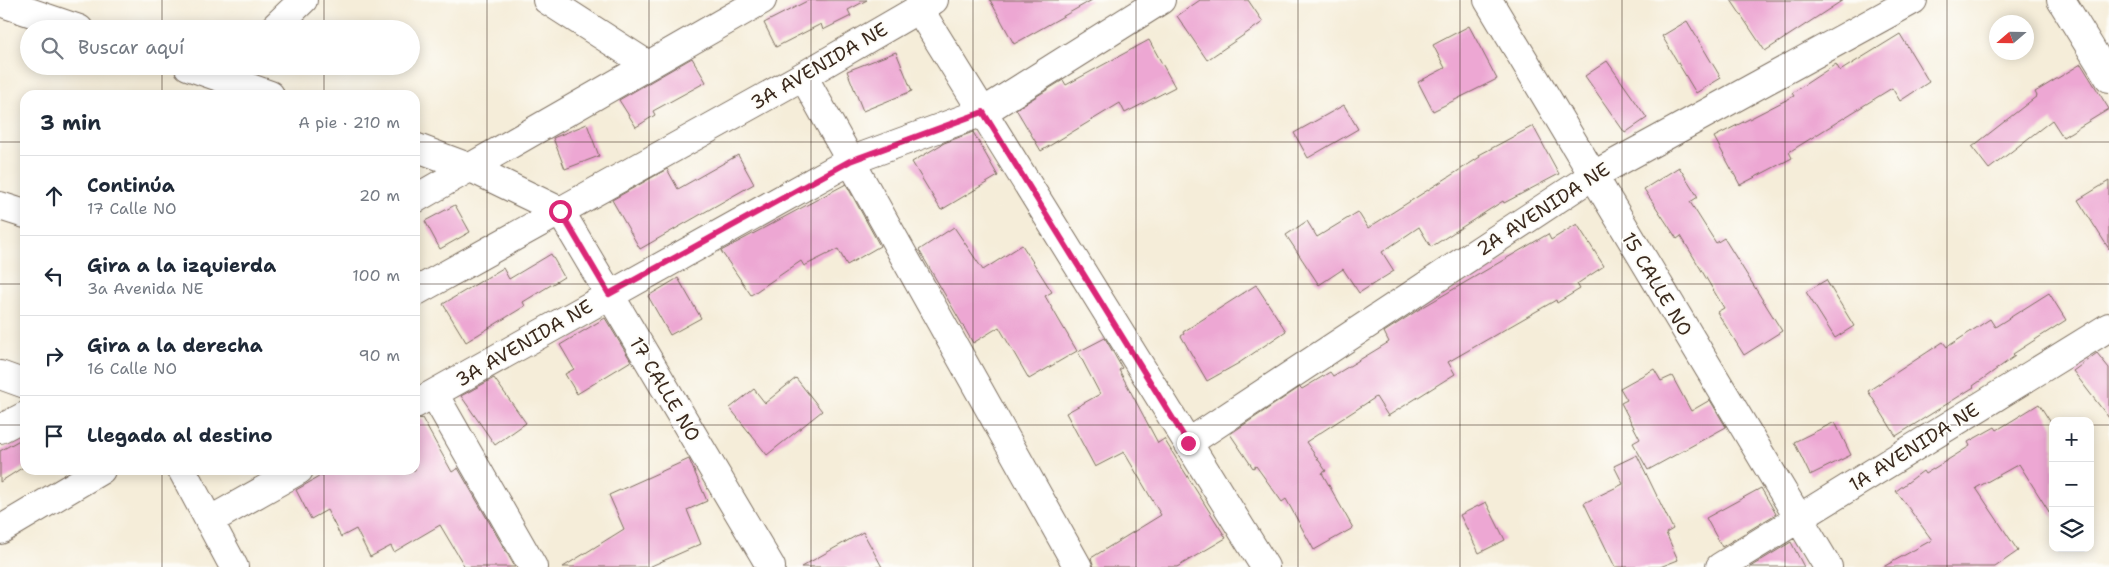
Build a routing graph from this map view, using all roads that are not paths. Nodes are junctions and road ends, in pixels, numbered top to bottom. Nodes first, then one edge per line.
1 (302, 0) edge
2 (547, 0) edge
3 (762, 0) edge
4 (1161, 0) edge
5 (1488, 0) edge
6 (1913, 0) edge
7 (2061, 0) edge
8 (0, 2) edge
9 (926, 4) edge
10 (53, 20) edge
11 (281, 20) edge
12 (648, 65) junction
13 (233, 75) edge
14 (803, 76) junction
15 (2109, 78) edge
16 (261, 90) edge
17 (983, 112) junction
18 (420, 149) edge
19 (850, 161) junction
20 (471, 168) junction
21 (1592, 176) junction
22 (420, 197) edge
23 (0, 206) edge
24 (560, 211) junction
25 (20, 212) edge
26 (420, 289) edge
27 (609, 294) junction
28 (2109, 327) edge
29 (0, 375) edge
30 (20, 382) edge
31 (424, 399) edge
32 (20, 419) edge
33 (0, 429) edge
34 (1188, 443) junction
35 (93, 475) edge
36 (185, 475) edge
37 (290, 475) edge
38 (1798, 518) junction
39 (209, 521) junction
40 (0, 530) edge
41 (234, 567) edge
42 (533, 567) edge
43 (771, 567) edge
44 (1078, 567) edge
45 (1265, 567) edge
46 (1720, 567) edge
47 (1828, 567) edge

1 - 11 street
2 - 12 street
3 - 12 street
4 - 17 street, 3A AVENIDA NE
5 - 21 street, 15 CALLE NO
6 - 21 street, 2A AVENIDA NE
7 - 15 street
8 - 10 street
9 - 14 street, 3A AVENIDA NE
9 - 17 street
12 - 20 street
13 - 16 street
14 - 19 street
14 - 24 street, 3A AVENIDA NE
17 - 19 street, 3A AVENIDA NE
17 - 34 street
18 - 20 street
19 - 27 street, 3A AVENIDA NE
19 - 44 street
20 - 22 street
20 - 24 street
21 - 34 street, 2A AVENIDA NE
21 - 38 street, 15 CALLE NO
23 - 25 street
24 - 26 street, 3A AVENIDA NE
24 - 27 street, 17 CALLE NO
27 - 31 street, 3A AVENIDA NE
27 - 43 street, 17 CALLE NO
28 - 38 street, 1A AVENIDA NE
29 - 30 street
31 - 42 street
32 - 33 street
34 - 45 street
35 - 40 street
36 - 39 street
37 - 39 street
38 - 46 street, 1A AVENIDA NE
38 - 47 street, 15 CALLE NO
39 - 41 street

